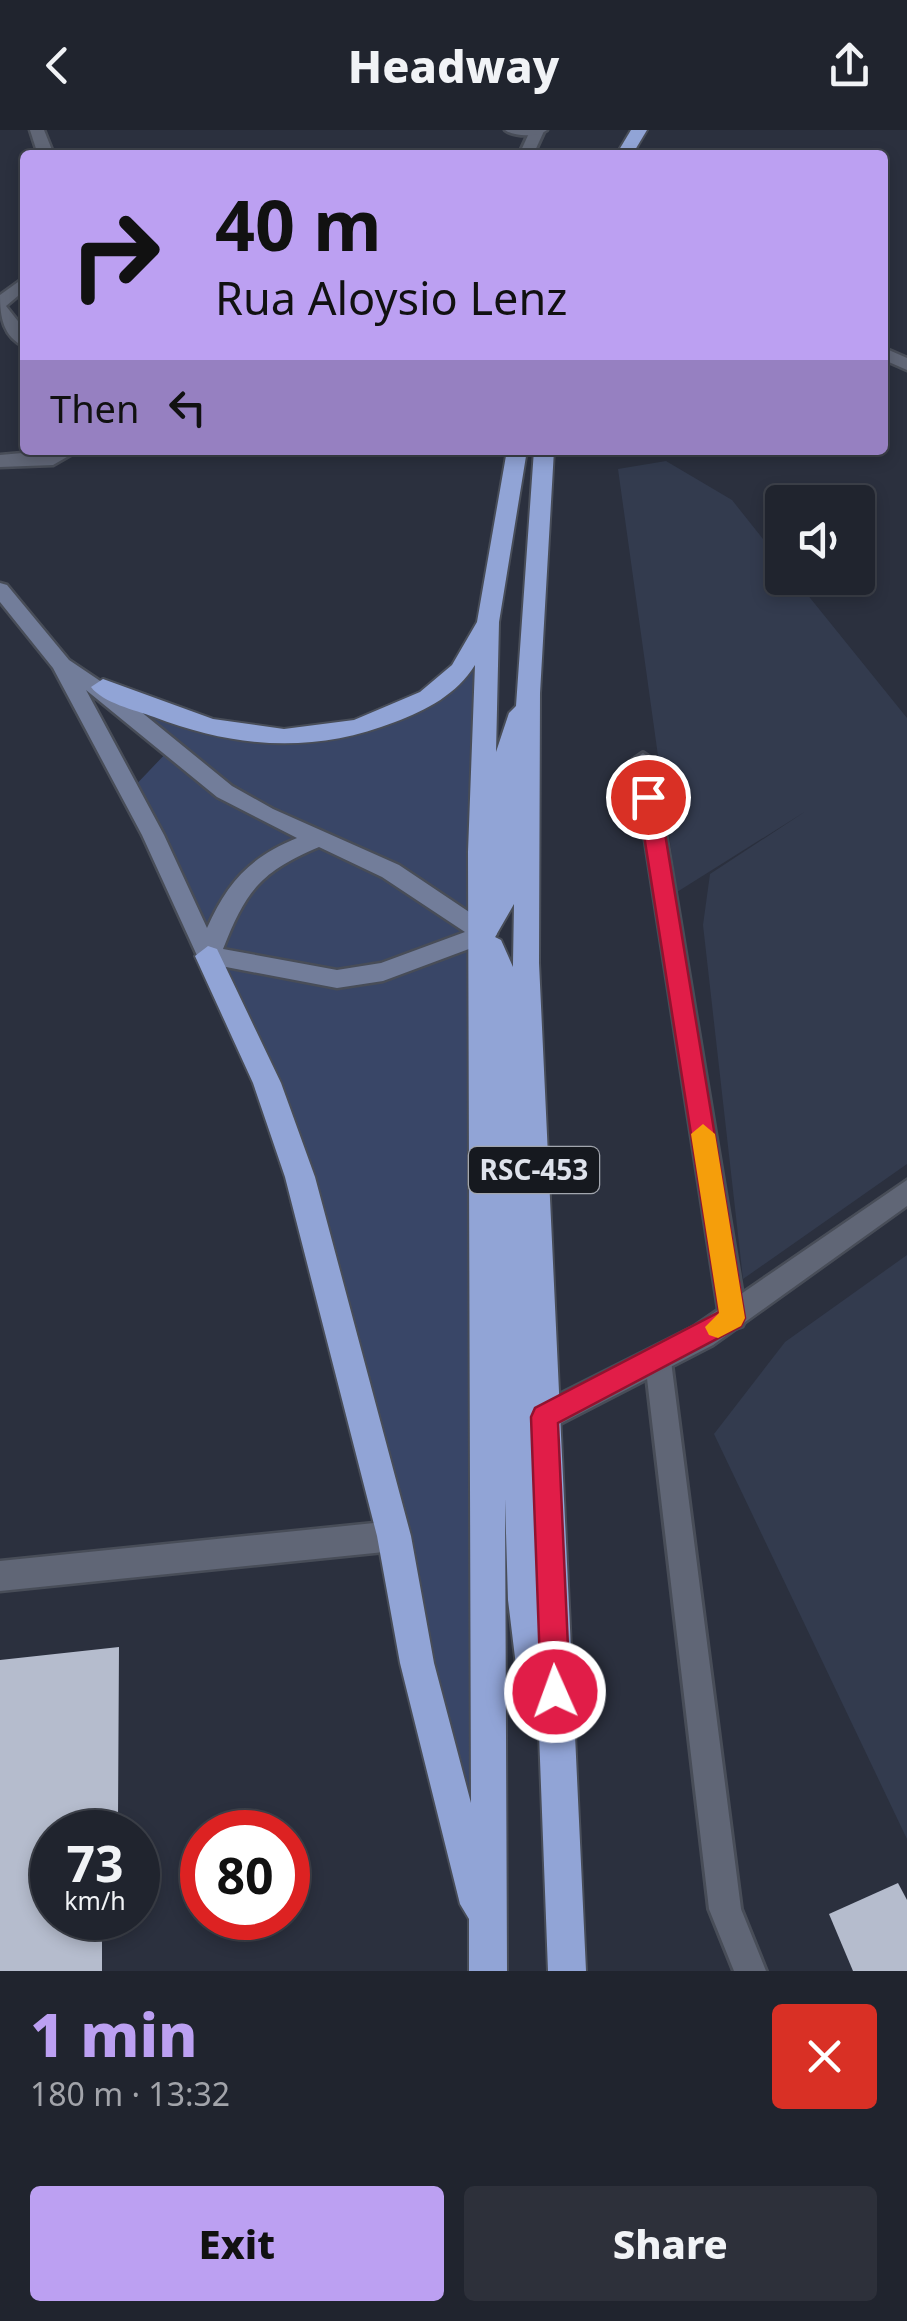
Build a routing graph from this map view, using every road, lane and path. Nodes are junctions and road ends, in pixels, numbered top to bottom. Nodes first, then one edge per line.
1 (512, 130) edge
2 (538, 131) edge
3 (20, 287) edge
4 (0, 306) edge
5 (20, 335) edge
6 (61, 455) edge
7 (516, 455) edge
8 (544, 455) edge
9 (0, 461) edge
10 (0, 589) edge
11 (488, 622) junction
12 (62, 665) junction
13 (102, 688) junction
14 (528, 693) junction
15 (642, 760) dead end
16 (316, 839) junction
17 (484, 934) junction
18 (208, 956) junction
19 (907, 1191) edge
20 (732, 1318) junction
21 (658, 1361) junction
22 (544, 1417) junction
23 (394, 1536) junction
24 (0, 1576) edge
25 (563, 1890) junction
26 (488, 1955) edge
27 (567, 1971) edge
28 (750, 1971) edge

1 - 2 street
3 - 4 street
4 - 5 street
6 - 9 street
7 - 11 highway, RSC-453
8 - 14 highway, RSC-453
10 - 12 main road
11 - 13 highway
11 - 17 highway, RSC-453
12 - 13 main road
12 - 18 main road
13 - 16 main road
14 - 17 highway
14 - 22 highway, RSC-453
15 - 20 lane
16 - 17 main road
16 - 18 main road
17 - 18 main road
17 - 25 highway
17 - 26 highway, RSC-453
18 - 23 highway
19 - 20 street
20 - 21 street
21 - 22 street
21 - 28 lane
22 - 25 highway, RSC-453
23 - 24 street
23 - 26 highway
25 - 27 highway, RSC-453

